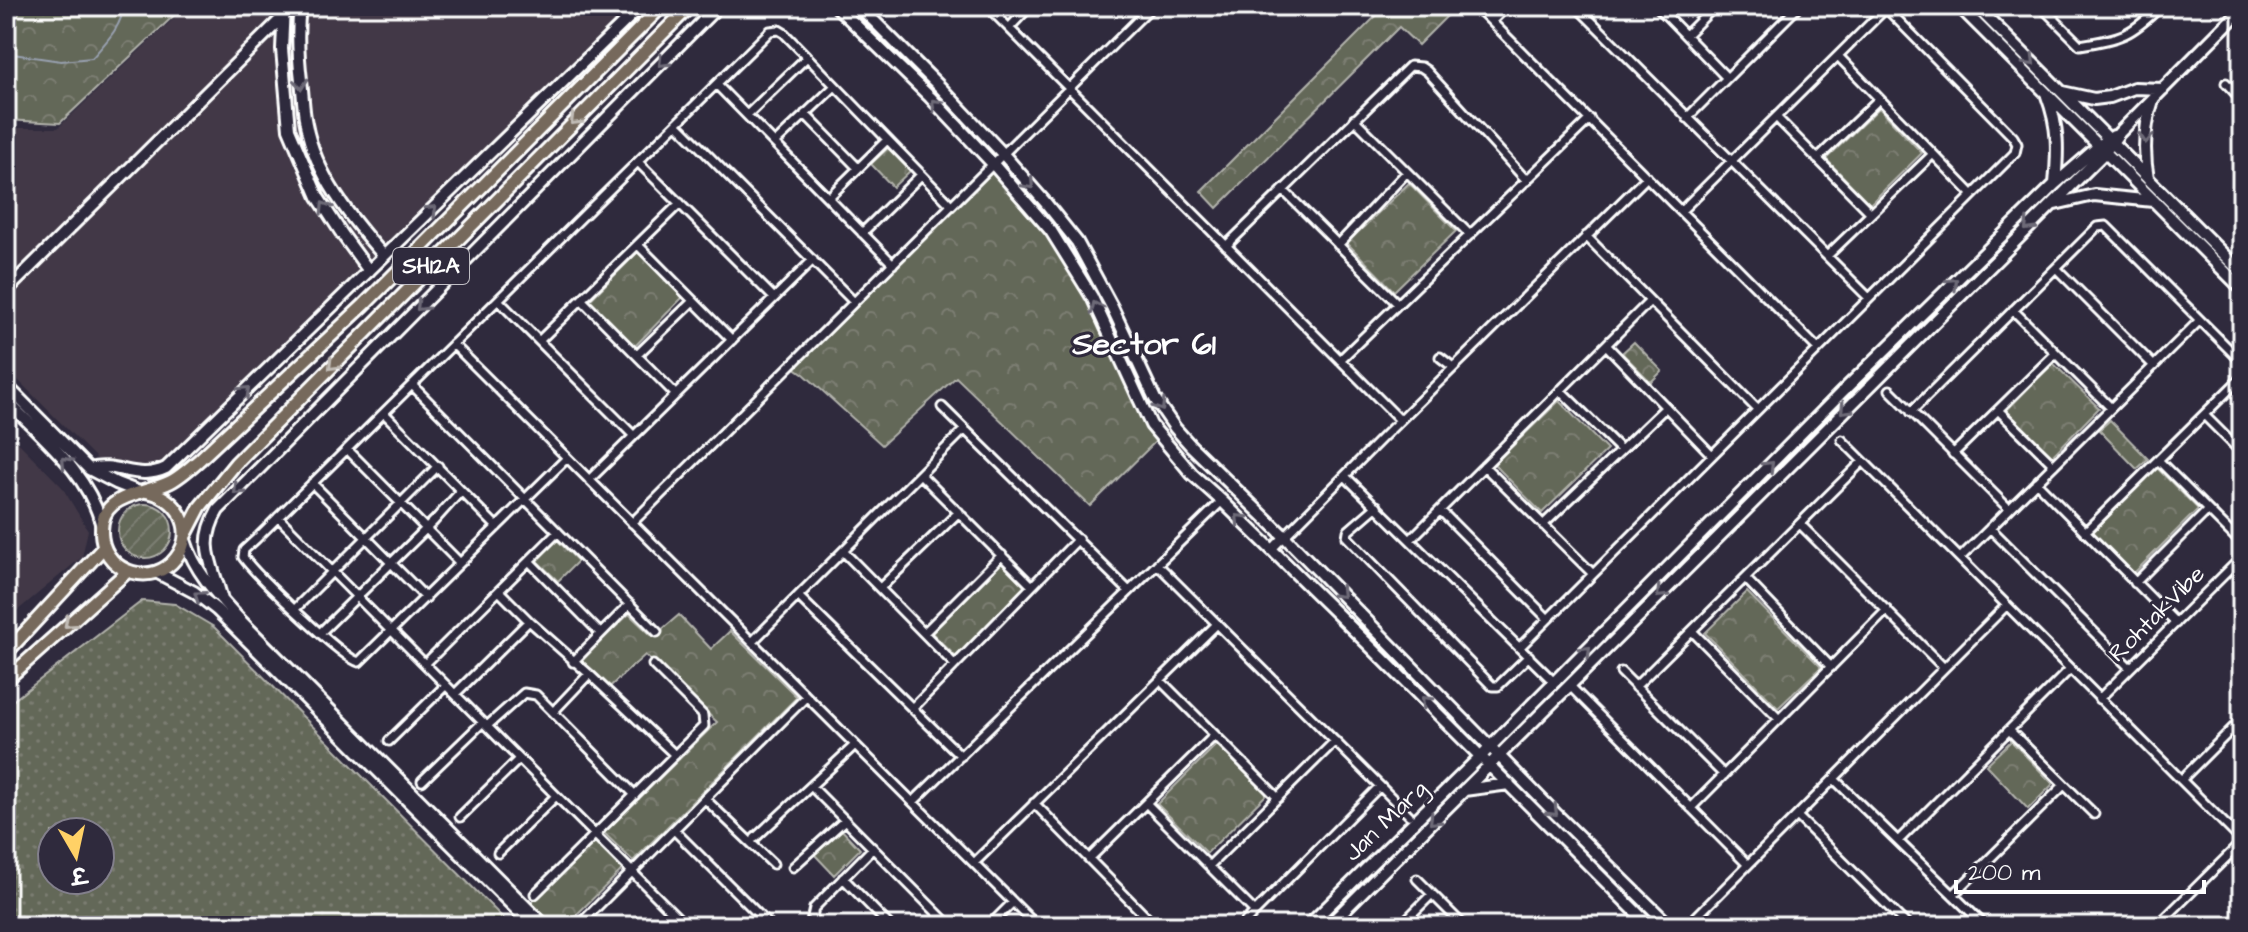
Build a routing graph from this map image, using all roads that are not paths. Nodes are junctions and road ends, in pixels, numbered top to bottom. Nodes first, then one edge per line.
1 (300, 6) edge
2 (641, 6) edge
3 (662, 6) edge
4 (690, 6) edge
5 (718, 6) edge
6 (836, 6) edge
7 (859, 6) edge
8 (987, 6) edge
9 (1030, 6) edge
10 (1152, 6) edge
11 (1476, 6) edge
12 (1507, 6) edge
13 (1576, 6) edge
14 (1657, 6) edge
15 (1715, 6) edge
16 (1799, 6) edge
17 (1959, 6) edge
18 (1976, 6) edge
19 (2041, 6) edge
20 (2161, 6) edge
21 (1885, 7) edge
22 (2242, 9) edge
23 (284, 12) edge
24 (1492, 21) junction
25 (1009, 28) junction
26 (1686, 35) junction
27 (1838, 56) junction
28 (807, 57) junction
29 (1727, 78) junction
30 (2226, 83) dead end
31 (717, 85) junction
32 (835, 86) junction
33 (1068, 89) junction
34 (2163, 89) junction
35 (2060, 91) junction
36 (2046, 93) junction
37 (2154, 98) junction
38 (2241, 98) edge
39 (1879, 99) junction
40 (805, 114) junction
41 (747, 115) junction
42 (1776, 117) junction
43 (1687, 118) junction
44 (1354, 119) junction
45 (1590, 119) junction
46 (677, 124) junction
47 (887, 140) junction
48 (775, 143) junction
49 (2106, 145) junction
50 (1003, 154) junction
51 (1933, 154) junction
52 (1817, 159) junction
53 (638, 162) junction
54 (1731, 162) junction
55 (993, 164) junction
56 (858, 168) junction
57 (1407, 172) junction
58 (921, 175) junction
59 (1647, 177) junction
60 (2148, 179) junction
61 (1527, 181) junction
62 (2055, 184) junction
63 (1283, 190) junction
64 (1972, 194) junction
65 (828, 198) junction
66 (2155, 202) junction
67 (680, 203) junction
68 (951, 205) junction
69 (2048, 207) junction
70 (1681, 211) junction
71 (1871, 213) junction
72 (862, 233) junction
73 (1470, 235) junction
74 (1586, 236) junction
75 (638, 245) junction
76 (1338, 245) junction
77 (1226, 246) junction
78 (384, 256) junction
79 (1827, 256) junction
80 (813, 260) junction
81 (893, 264) junction
82 (2056, 268) junction
83 (369, 271) junction
84 (2242, 273) edge
85 (2242, 289) edge
86 (6, 291) edge
87 (774, 298) junction
88 (1869, 298) junction
89 (498, 300) junction
90 (582, 300) junction
91 (693, 301) junction
92 (1650, 301) junction
93 (854, 302) junction
94 (1398, 304) junction
95 (2013, 310) junction
96 (2200, 320) junction
97 (732, 340) junction
98 (539, 341) junction
99 (453, 344) junction
100 (1606, 345) junction
101 (1818, 349) junction
102 (2056, 353) junction
103 (637, 355) junction
104 (1440, 357) dead end
105 (1340, 360) junction
106 (2242, 362) edge
107 (1138, 365) junction
108 (2154, 366) junction
109 (1453, 367) junction
110 (1125, 371) junction
111 (2242, 377) edge
112 (6, 385) edge
113 (412, 385) junction
114 (1560, 390) junction
115 (1890, 390) dead end
116 (676, 395) junction
117 (6, 400) edge
118 (942, 407) dead end
119 (1666, 407) junction
120 (2111, 408) junction
121 (1757, 409) junction
122 (1998, 410) junction
123 (1911, 412) junction
124 (385, 414) junction
125 (2204, 415) junction
126 (1400, 420) junction
127 (965, 429) junction
128 (634, 436) junction
129 (1842, 440) dead end
130 (347, 449) junction
131 (1621, 450) junction
132 (2242, 453) edge
133 (1953, 454) junction
134 (1712, 455) junction
135 (567, 458) junction
136 (2158, 460) junction
137 (1863, 461) junction
138 (2054, 465) junction
139 (438, 466) junction
140 (1484, 466) junction
141 (89, 469) junction
142 (920, 474) junction
143 (1345, 476) junction
144 (589, 480) junction
145 (2036, 482) junction
146 (312, 483) junction
147 (461, 491) junction
148 (142, 492) junction
149 (525, 499) junction
150 (1222, 501) junction
151 (400, 503) junction
152 (1377, 506) junction
153 (2009, 509) junction
154 (1440, 510) junction
155 (2208, 510) junction
156 (959, 512) junction
157 (278, 517) junction
158 (632, 523) junction
159 (1800, 524) junction
160 (1543, 525) junction
161 (497, 527) junction
162 (1990, 528) junction
163 (102, 529) junction
164 (426, 529) junction
165 (558, 532) junction
166 (2085, 532) junction
167 (1285, 537) junction
168 (366, 538) junction
169 (185, 539) junction
170 (1078, 539) junction
171 (1410, 540) junction
172 (2242, 544) edge
173 (104, 547) junction
174 (1271, 550) junction
175 (843, 551) junction
176 (1002, 555) junction
177 (2242, 557) edge
178 (1960, 558) junction
179 (529, 561) junction
180 (391, 563) junction
181 (460, 563) junction
182 (1157, 564) junction
183 (128, 571) junction
184 (156, 572) junction
185 (332, 572) junction
186 (1593, 574) junction
187 (1745, 578) junction
188 (2135, 583) junction
189 (1032, 586) junction
190 (880, 588) junction
191 (499, 591) junction
192 (1129, 591) junction
193 (798, 596) junction
194 (357, 597) junction
195 (426, 598) junction
196 (222, 600) junction
197 (630, 604) junction
198 (2006, 606) junction
199 (295, 609) junction
200 (1887, 610) junction
201 (1548, 619) junction
202 (529, 621) junction
203 (2176, 623) junction
204 (1217, 624) junction
205 (392, 631) junction
206 (1692, 631) junction
207 (657, 632) dead end
208 (320, 633) junction
209 (600, 633) junction
210 (924, 633) junction
211 (752, 642) junction
212 (1520, 647) junction
213 (6, 653) edge
214 (1529, 656) junction
215 (573, 662) junction
216 (425, 664) junction
217 (653, 665) dead end
218 (955, 665) junction
219 (1831, 667) junction
220 (1944, 668) junction
221 (2130, 668) junction
222 (2070, 669) junction
223 (1621, 672) dead end
224 (589, 674) junction
225 (6, 680) edge
226 (1160, 680) junction
227 (1554, 682) junction
228 (446, 685) junction
229 (1569, 685) junction
230 (1635, 687) junction
231 (455, 694) junction
232 (806, 697) junction
233 (2099, 699) junction
234 (913, 708) junction
235 (553, 712) junction
236 (1779, 719) junction
237 (2242, 719) edge
238 (485, 724) junction
239 (2009, 730) junction
240 (1215, 735) junction
241 (389, 741) dead end
242 (1335, 741) junction
243 (855, 745) junction
244 (1491, 746) junction
245 (1499, 754) junction
246 (675, 755) junction
247 (961, 756) junction
248 (1481, 756) junction
249 (519, 759) junction
250 (1489, 765) junction
251 (1724, 775) junction
252 (1834, 779) junction
253 (2181, 780) junction
254 (422, 781) dead end
255 (1509, 784) junction
256 (2064, 785) junction
257 (1380, 786) junction
258 (812, 787) junction
259 (1464, 790) junction
260 (635, 795) junction
261 (556, 796) junction
262 (1278, 798) junction
263 (705, 799) junction
264 (913, 802) junction
265 (1034, 803) junction
266 (1146, 803) junction
267 (1691, 808) junction
268 (2094, 814) dead end
269 (1409, 815) dead end
270 (1797, 816) junction
271 (460, 817) dead end
272 (845, 820) junction
273 (674, 830) junction
274 (595, 835) junction
275 (755, 838) dead end
276 (1898, 841) junction
277 (2242, 842) edge
278 (873, 848) junction
279 (498, 853) dead end
280 (1089, 859) junction
281 (974, 863) junction
282 (773, 864) dead end
283 (1748, 865) junction
284 (1209, 866) junction
285 (793, 867) dead end
286 (632, 872) junction
287 (843, 878) junction
288 (1417, 879) dead end
289 (535, 894) dead end
290 (1432, 894) junction
291 (1953, 895) junction
292 (1013, 902) junction
293 (671, 912) junction
294 (1255, 912) junction
295 (539, 925) edge
296 (1984, 925) edge
297 (578, 926) edge
298 (657, 926) edge
299 (686, 926) edge
300 (770, 926) edge
301 (821, 926) edge
302 (890, 926) edge
303 (950, 926) edge
304 (989, 926) edge
305 (1037, 926) edge
306 (1155, 926) edge
307 (1241, 926) edge
308 (1308, 926) edge
309 (1328, 926) edge
310 (1400, 926) edge
311 (1464, 926) edge
312 (1650, 926) edge
313 (1670, 926) edge
314 (1687, 926) edge
315 (1908, 926) edge
316 (2157, 926) edge

1 -> 78 street
78 -> 2 street
3 - 148 main road, SH12A
4 -> 169 main road, SH12A
5 -> 196 street
55 -> 6 street
7 - 50 street
8 - 25 street
9 - 25 street
10 - 33 street
11 - 24 street
12 - 24 street
13 - 43 street
14 - 26 street
15 - 26 street
16 - 29 street
17 - 36 street
18 -> 35 street
19 - 20 street
21 - 27 street
21 - 64 street
22 - 34 street
83 -> 23 street
23 - 86 street
24 - 45 street
25 - 33 street
26 - 29 street
27 - 39 street
27 - 42 street
28 - 31 street
28 - 32 street
28 - 41 street
29 - 43 street
30 - 38 street
31 - 41 street
31 - 46 street
32 - 40 street
32 - 47 street
33 - 50 street
33 - 77 street
34 - 35 street
34 - 37 street
35 - 49 street
36 - 49 street
36 - 62 street
37 - 49 street
37 -> 60 street
39 - 51 street
39 - 52 street
40 - 48 street
40 - 56 street
41 - 48 street
42 - 52 street
42 - 54 street
43 - 54 street
44 - 57 street
44 - 61 street
44 - 63 street
45 - 59 street
45 - 61 street
46 - 53 street
46 - 80 street
47 - 56 street
47 - 58 street
48 - 65 street
49 - 60 street
49 - 62 street, Jan Marg
49 - 66 street
49 - 69 street
50 - 55 street
50 -> 107 street
51 - 64 street
51 - 71 street
52 - 71 street
53 - 67 street
53 - 89 street
54 - 70 street
54 - 79 street
55 - 68 street
110 -> 55 street
56 - 65 street
57 - 73 street
57 - 76 street
58 - 68 street
58 - 72 street
59 - 70 street
59 - 74 street
60 - 84 street
61 - 73 street
227 -> 62 street, Jan Marg
63 - 76 street
63 - 77 street
64 - 88 street
65 - 72 street
66 - 69 street
66 - 85 street
67 - 75 street
67 - 87 street
68 - 81 street
69 -> 229 street
70 - 101 street
71 - 79 street
72 - 81 street
73 - 94 street
74 - 92 street
74 - 109 street
75 - 90 street
75 - 91 street
76 - 94 street
77 - 105 street
78 - 83 street
79 - 88 street
80 - 87 street
80 - 93 street
81 - 93 street
82 - 95 street
82 - 96 street
82 - 108 street
141 -> 83 street
87 - 97 street
88 - 101 street
89 - 98 street
89 - 99 street
90 - 98 street
90 - 103 street
91 - 97 street
91 - 103 street
92 - 100 street
92 - 121 street
93 - 158 street
94 - 105 street
95 - 102 street
95 - 123 street
96 - 106 street
96 - 108 street
97 - 116 street
98 - 128 street
99 - 113 street
99 - 135 street
100 - 114 street
100 - 119 street
101 - 121 street
102 - 120 street
102 - 122 street
103 - 116 street
104 - 109 street
105 - 126 street
107 - 110 street
107 -> 167 street
108 - 120 street
109 - 126 street
110 - 150 street
111 - 125 street
112 - 141 street
113 - 124 street
113 - 149 street
114 - 131 street
114 - 140 street
115 - 123 street
116 - 128 street
163 -> 117 street
118 - 127 street
119 - 131 street
119 - 134 street
120 - 138 street
121 - 134 street
122 - 133 street
122 - 138 street
123 - 133 street
124 - 130 street
124 - 139 street
125 - 132 street
125 - 136 street
126 - 143 street
127 - 142 street
127 - 170 street
128 - 144 street
129 - 137 street
130 - 146 street
130 - 151 street
131 - 160 street
133 - 153 street
134 - 186 street
135 - 144 street
135 - 149 street
136 - 155 street
136 - 166 street
137 - 159 street
137 - 178 street
138 - 145 street
139 - 147 street
139 - 151 street
140 - 154 street
140 - 160 street
141 - 148 street
142 - 156 street
142 - 175 street
143 - 152 street
143 - 167 street
144 - 158 street
145 - 153 street
145 - 166 street
146 - 157 street
146 - 168 street
147 - 161 street
147 - 164 street
148 - 163 main road, SH12A
148 - 169 main road
149 - 161 street
149 - 165 street
174 -> 150 street
150 - 182 street
151 - 164 street
151 - 168 street
152 - 171 street
152 - 214 street
153 - 162 street
154 - 171 street
154 - 201 street
155 - 172 street
155 - 188 street
156 - 176 street
156 - 190 street
157 - 185 street
157 - 199 street
158 - 211 street
159 - 187 street
159 - 200 street
160 - 186 street
161 - 181 street
162 - 178 street
162 - 221 street
163 - 173 main road
164 - 180 street
164 - 181 street
165 - 179 street
165 - 197 street
166 - 188 street
167 - 174 street
167 -> 244 street
168 - 180 street
168 - 185 street
169 - 184 main road, SH12A
169 - 196 street
170 - 189 street
170 - 192 street
171 - 212 street
173 - 183 main road
173 - 213 main road
248 -> 174 street
175 - 190 street
175 - 193 street
176 - 189 street
176 - 210 street
177 - 203 street, RohtakVibe
178 - 198 street
179 - 191 street
179 - 209 street
180 - 194 street
180 - 195 street
181 - 195 street
182 - 192 street
182 - 204 street
183 - 184 main road
183 -> 225 main road
295 -> 184 street
185 - 194 street
185 - 199 street
186 - 201 street
187 - 206 street
187 - 219 street
188 - 203 street
189 - 218 street
190 - 210 street
191 - 202 street
191 - 216 street
192 - 247 street
193 - 211 street
193 - 234 street
194 - 205 street
194 - 208 street
195 - 205 street
196 - 295 street
197 - 207 street
197 - 209 street
198 - 220 street
198 - 222 street
199 - 208 street
200 - 219 street
200 - 220 street
201 - 212 street
202 - 215 street
202 - 231 street
203 - 221 street, RohtakVibe
204 - 226 street
204 - 242 street
205 - 208 street
205 - 216 street
206 - 230 street
206 - 236 street
209 - 215 street
210 - 218 street
211 - 232 street
212 - 214 street
214 - 227 street
215 - 224 street
216 - 228 street
217 - 246 street
218 - 234 street
219 - 236 street
220 - 252 street
221 - 233 street, RohtakVibe
222 - 233 street
222 - 239 street
223 - 230 street
224 - 235 street
224 - 246 street
226 - 240 street
226 - 265 street
227 - 244 street, Jan Marg
228 - 231 street
228 - 241 street
229 - 245 street
229 - 267 street
230 - 251 street
231 - 238 street
232 - 243 street
232 - 263 street
233 - 253 street
234 - 247 street
235 - 238 street
235 - 260 street
236 - 251 street
237 - 253 street
238 - 249 street
238 - 254 street
239 - 256 street
239 - 276 street
240 - 262 street
240 - 266 street
242 - 257 street
242 - 262 street
243 - 258 street
243 - 264 street
244 - 245 street
244 - 248 street, Jan Marg
245 - 250 street
245 -> 313 street
246 - 260 street
247 - 264 street
248 - 250 street
248 - 308 street, Jan Marg
249 - 261 street
249 - 271 street
250 - 255 street
250 - 259 street
251 - 267 street
252 - 270 street
252 - 276 street
253 - 277 street
255 - 259 street
255 - 312 street
256 - 268 street
256 - 291 street
257 - 269 street
257 - 294 street
258 - 272 street
258 - 275 street
259 -> 309 street
260 - 274 street
261 - 274 street
261 - 279 street
262 - 284 street
263 - 273 street
263 - 282 street
264 - 281 street
265 - 280 street
265 - 281 street
266 - 280 street
266 - 284 street
267 - 283 street
270 - 283 street
270 - 315 street
272 - 278 street
272 - 285 street
273 - 286 street
273 - 300 street
274 - 286 street
274 - 289 street
276 - 291 street
277 - 316 street
278 - 287 street
278 - 303 street
280 - 306 street
281 - 292 street
283 - 314 street
284 - 294 street
286 - 293 street
286 - 297 street
287 - 301 street
287 - 302 street
288 - 290 street
290 - 310 street
290 - 311 street
291 - 296 street
292 - 304 street
292 - 305 street
293 - 298 street
293 - 299 street
294 - 307 street

